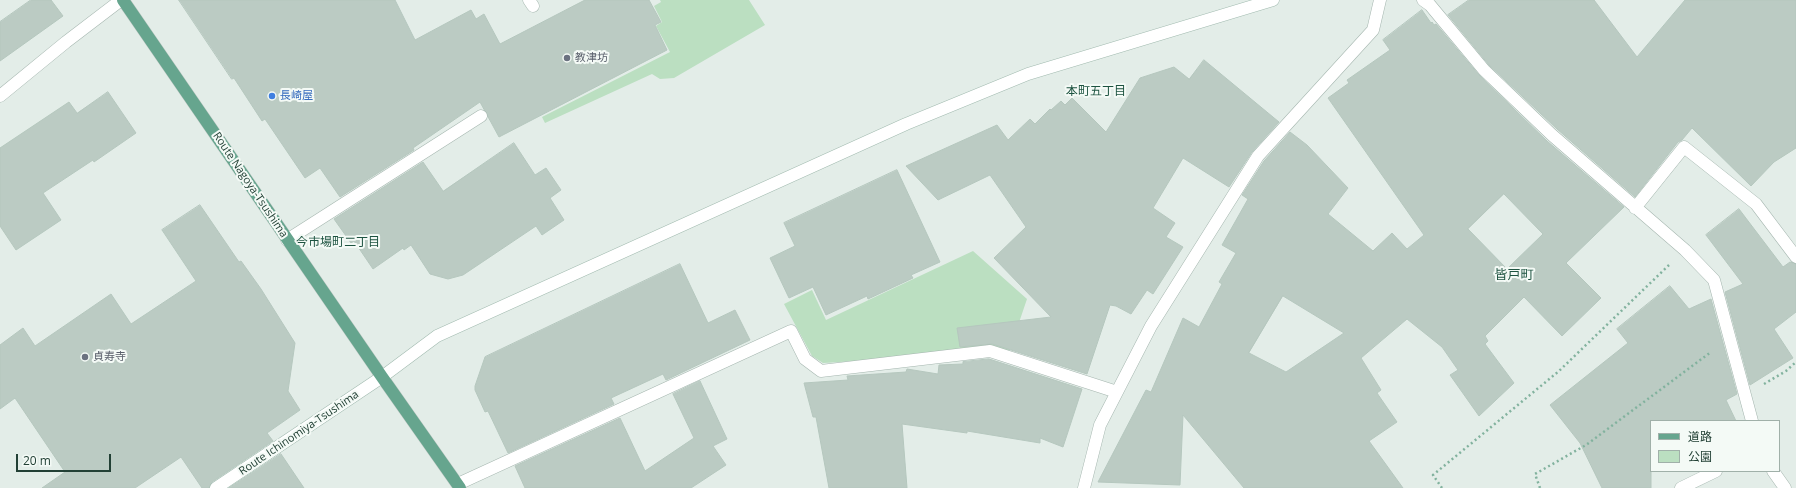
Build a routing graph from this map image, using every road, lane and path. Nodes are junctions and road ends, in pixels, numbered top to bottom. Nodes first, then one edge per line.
1 (122, 0) edge
2 (1273, 0) edge
3 (1380, 0) edge
4 (1423, 0) edge
5 (0, 96) edge
6 (481, 116) dead end
7 (1635, 208) junction
8 (287, 240) junction
9 (1685, 250) junction
10 (1796, 257) edge
11 (1730, 338) junction
12 (1796, 362) edge
13 (382, 377) junction
14 (1117, 392) junction
15 (1745, 395) junction
16 (1752, 420) edge
17 (1714, 472) edge
18 (1775, 472) edge
19 (459, 486) edge
20 (216, 488) edge
21 (1084, 488) edge
22 (1442, 488) edge
23 (1540, 488) edge
24 (1681, 488) edge
25 (1785, 488) edge

1 - 5 street
1 - 8 main road, Route Nagoya-Tsushima
2 - 13 street, Route Ichinomiya-Tsushima
3 - 14 street
4 - 7 street
6 - 8 street
7 - 9 street
7 - 10 street
8 - 13 main road, Route Nagoya-Tsushima
9 - 11 street
9 - 22 path
11 - 15 street
11 - 23 path
12 - 15 path
13 - 19 main road, Route Nagoya-Tsushima
13 - 20 street, Route Ichinomiya-Tsushima
14 - 19 street
14 - 21 street
15 - 16 street
17 - 24 street
18 - 25 street

